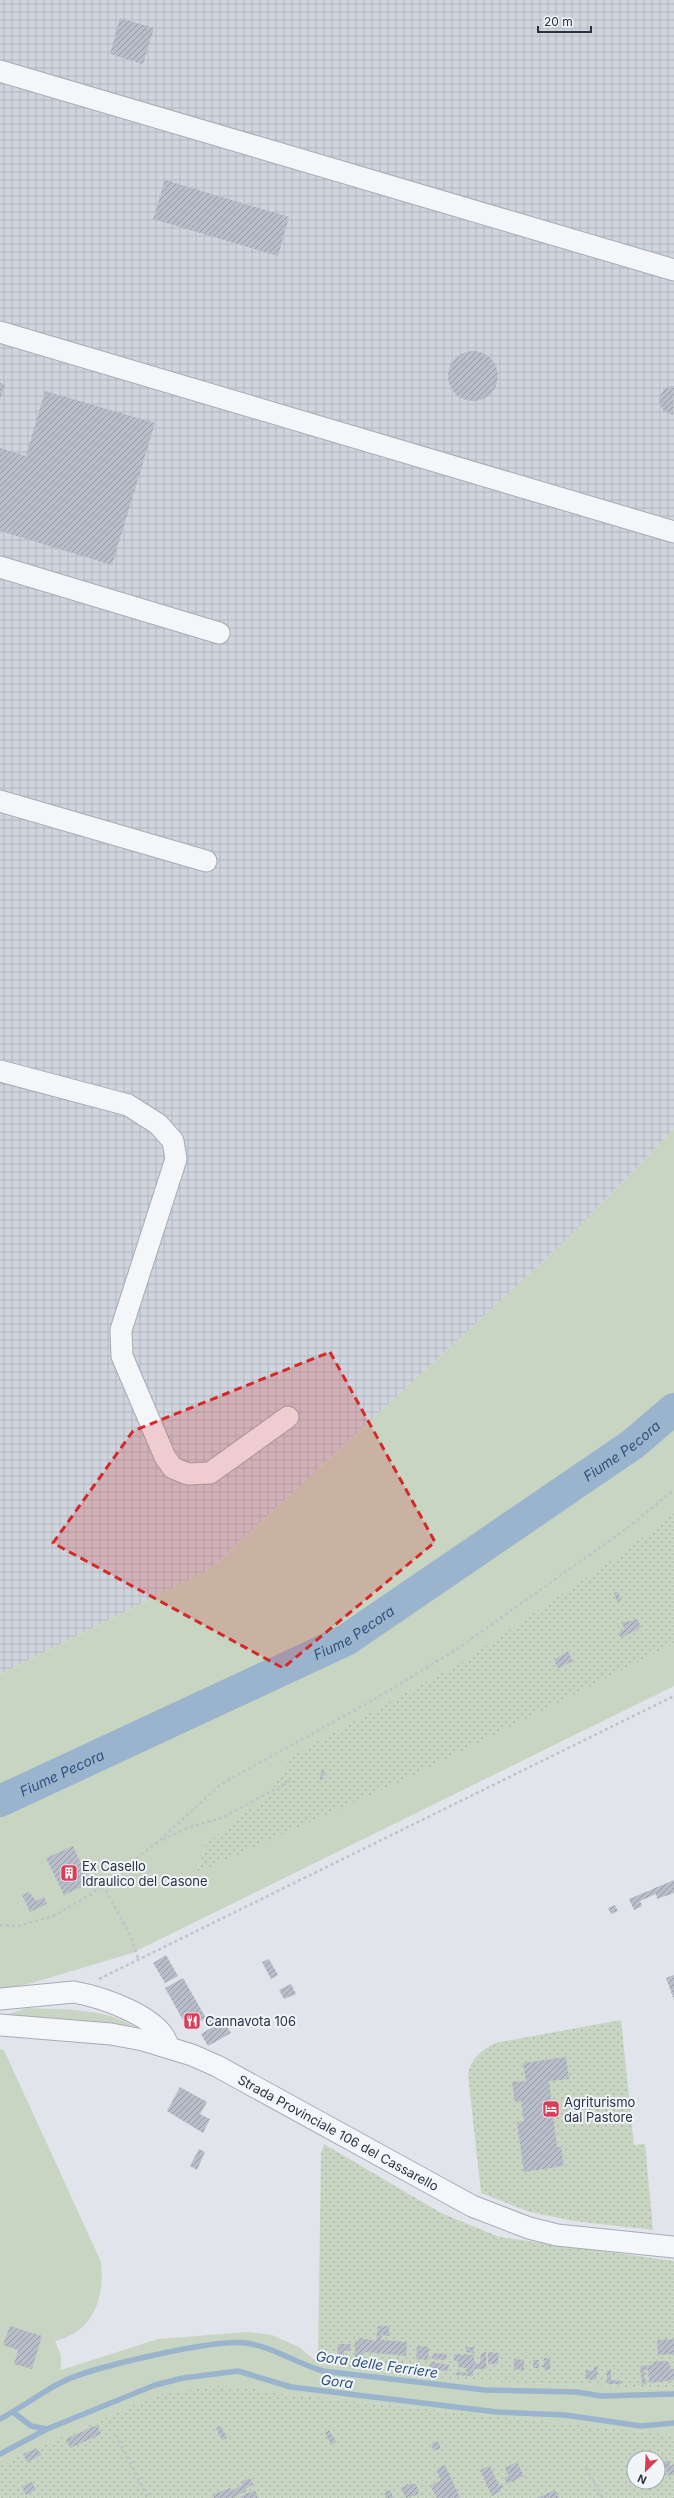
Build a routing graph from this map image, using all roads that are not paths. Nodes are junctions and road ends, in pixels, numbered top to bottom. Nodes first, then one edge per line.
1 (0, 71) edge
2 (674, 270) edge
3 (0, 332) edge
4 (674, 532) edge
5 (0, 567) edge
6 (219, 633) dead end
7 (0, 801) edge
8 (206, 861) dead end
9 (0, 1071) edge
10 (288, 1418) dead end
11 (0, 1999) edge
12 (0, 2025) edge
13 (168, 2047) junction
14 (674, 2247) edge

1 - 2 street
3 - 4 street
5 - 6 street
7 - 8 street
9 - 10 street
11 - 13 street
12 - 13 street, Strada Provinciale 106 del Cassarello
13 - 14 street, Strada Provinciale 106 del Cassarello

